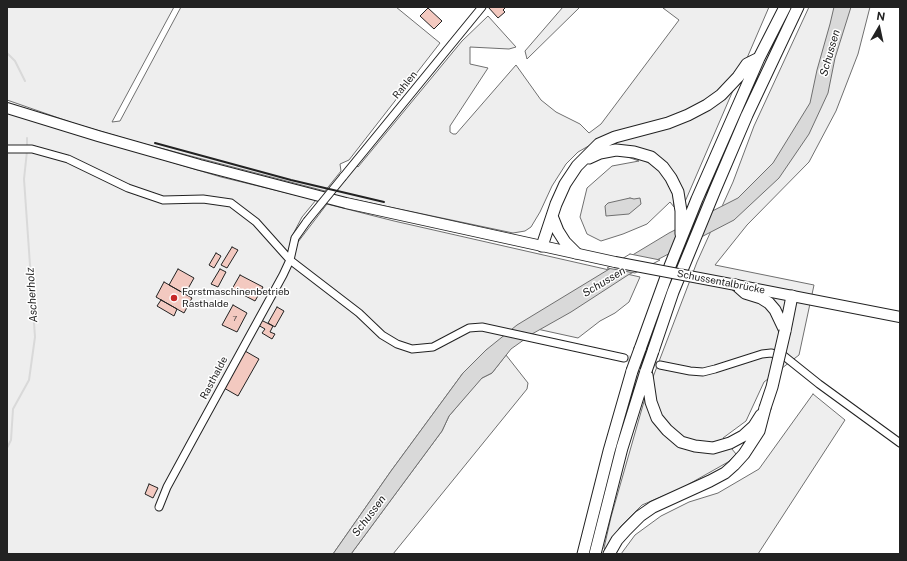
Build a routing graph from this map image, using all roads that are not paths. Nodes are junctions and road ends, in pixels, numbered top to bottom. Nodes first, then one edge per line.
1 (482, 7) edge
2 (784, 7) edge
3 (798, 7) edge
4 (759, 58) junction
5 (7, 108) edge
6 (7, 149) edge
7 (583, 161) junction
8 (552, 216) junction
9 (307, 221) joint
10 (681, 240) junction
11 (542, 246) junction
12 (576, 253) junction
13 (290, 260) junction
14 (736, 285) junction
15 (792, 296) junction
16 (900, 318) edge
17 (785, 331) junction
18 (624, 358) tunnel mouth
19 (660, 365) tunnel mouth
20 (646, 371) junction
21 (765, 408) junction
22 (900, 443) edge
23 (159, 507) dead end
24 (583, 554) edge
25 (595, 554) edge
26 (609, 554) edge

1 - 9 street, Rahlen, bridge
2 - 4 highway
3 - 20 highway, bridge
4 - 7 highway
4 - 10 highway
5 - 11 main road, Schussentalbrücke
6 - 13 street
7 - 8 highway
7 - 10 highway
8 - 11 highway
8 - 12 highway
9 - 13 street, Rasthalde
10 - 24 highway, bridge
11 - 12 main road, Schussentalbrücke
12 - 14 main road, Schussentalbrücke, bridge
13 - 18 street
13 - 23 street, Rasthalde
14 - 15 main road, Schussentalbrücke
14 - 17 highway
15 - 16 main road, Schussentalbrücke
15 - 17 highway
17 - 21 highway, bridge
19 - 22 street
20 - 21 highway
20 - 25 highway
21 - 26 highway

